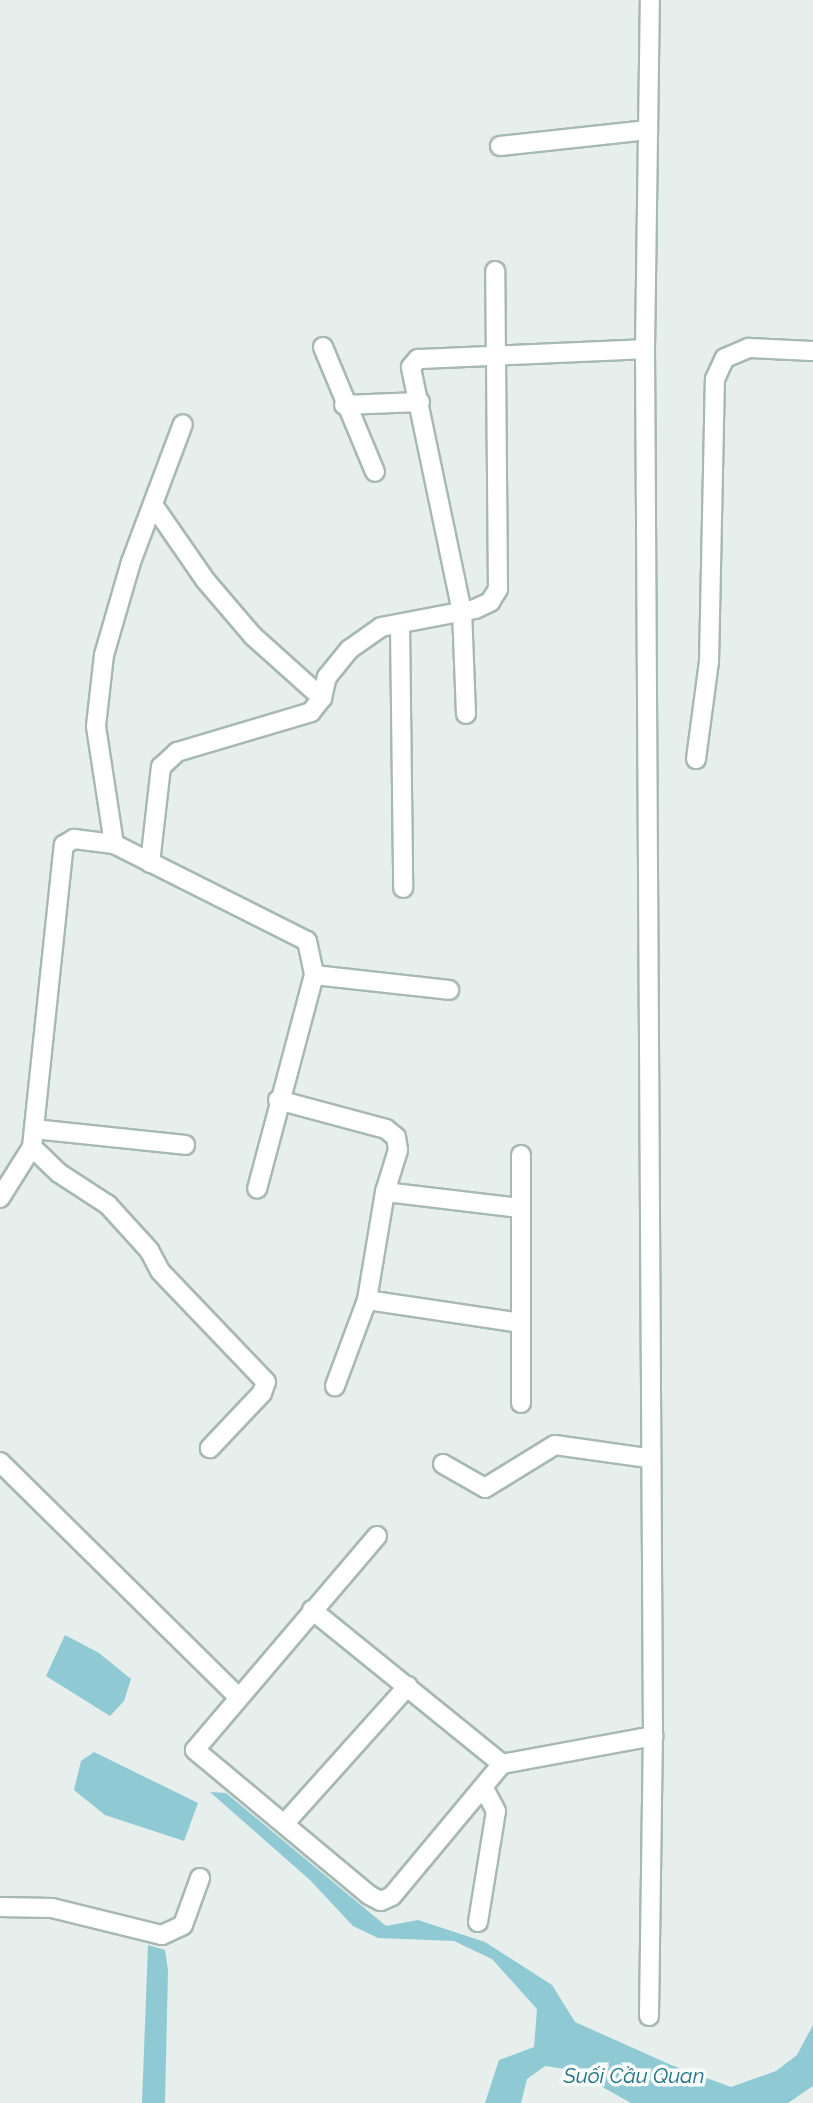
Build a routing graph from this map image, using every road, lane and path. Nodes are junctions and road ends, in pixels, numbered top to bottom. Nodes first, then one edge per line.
1 (650, 0) edge
2 (648, 130) junction
3 (500, 146) dead end
4 (495, 271) dead end
5 (323, 347) dead end
6 (645, 349) junction
7 (813, 351) edge
8 (496, 358) junction
9 (420, 402) junction
10 (344, 405) junction
11 (183, 424) dead end
12 (375, 472) dead end
13 (154, 506) junction
14 (462, 612) junction
15 (400, 624) junction
16 (322, 698) junction
17 (466, 713) dead end
18 (696, 760) dead end
19 (114, 844) junction
20 (150, 863) junction
21 (403, 888) dead end
22 (314, 975) junction
23 (449, 990) dead end
24 (278, 1100) junction
25 (33, 1138) junction
26 (185, 1145) dead end
27 (521, 1155) dead end
28 (257, 1189) dead end
29 (385, 1192) junction
30 (0, 1198) edge
31 (519, 1208) junction
32 (367, 1300) junction
33 (520, 1323) junction
34 (335, 1387) dead end
35 (521, 1404) dead end
36 (210, 1448) dead end
37 (648, 1458) junction
38 (0, 1462) edge
39 (443, 1464) dead end
40 (377, 1536) dead end
41 (312, 1610) junction
42 (408, 1686) junction
43 (237, 1696) junction
44 (653, 1736) junction
45 (502, 1764) junction
46 (483, 1787) junction
47 (285, 1823) junction
48 (200, 1878) dead end
49 (0, 1906) edge
50 (478, 1922) dead end
51 (649, 2016) dead end

1 - 2 street
2 - 3 street
2 - 6 street
4 - 8 street
5 - 10 street
6 - 8 street
6 - 37 street
7 - 18 street
8 - 9 street
8 - 14 street
9 - 10 street
9 - 14 street
10 - 12 street
11 - 13 street
13 - 16 street
13 - 19 street
14 - 15 street
14 - 17 street
15 - 16 street
15 - 21 street
16 - 20 street
19 - 20 street
19 - 25 street
20 - 22 street
22 - 23 street
22 - 24 street
24 - 28 street
24 - 29 street
25 - 26 street
25 - 30 street
25 - 36 street
27 - 31 street
29 - 31 street
29 - 32 street
31 - 33 street
32 - 33 street
32 - 34 street
33 - 35 street
37 - 39 street
37 - 44 street
38 - 43 street
40 - 41 street
41 - 42 street
41 - 43 street
42 - 45 street
42 - 47 street
43 - 47 street
44 - 45 street
44 - 51 street
45 - 46 street
46 - 47 street
46 - 50 street
48 - 49 street

